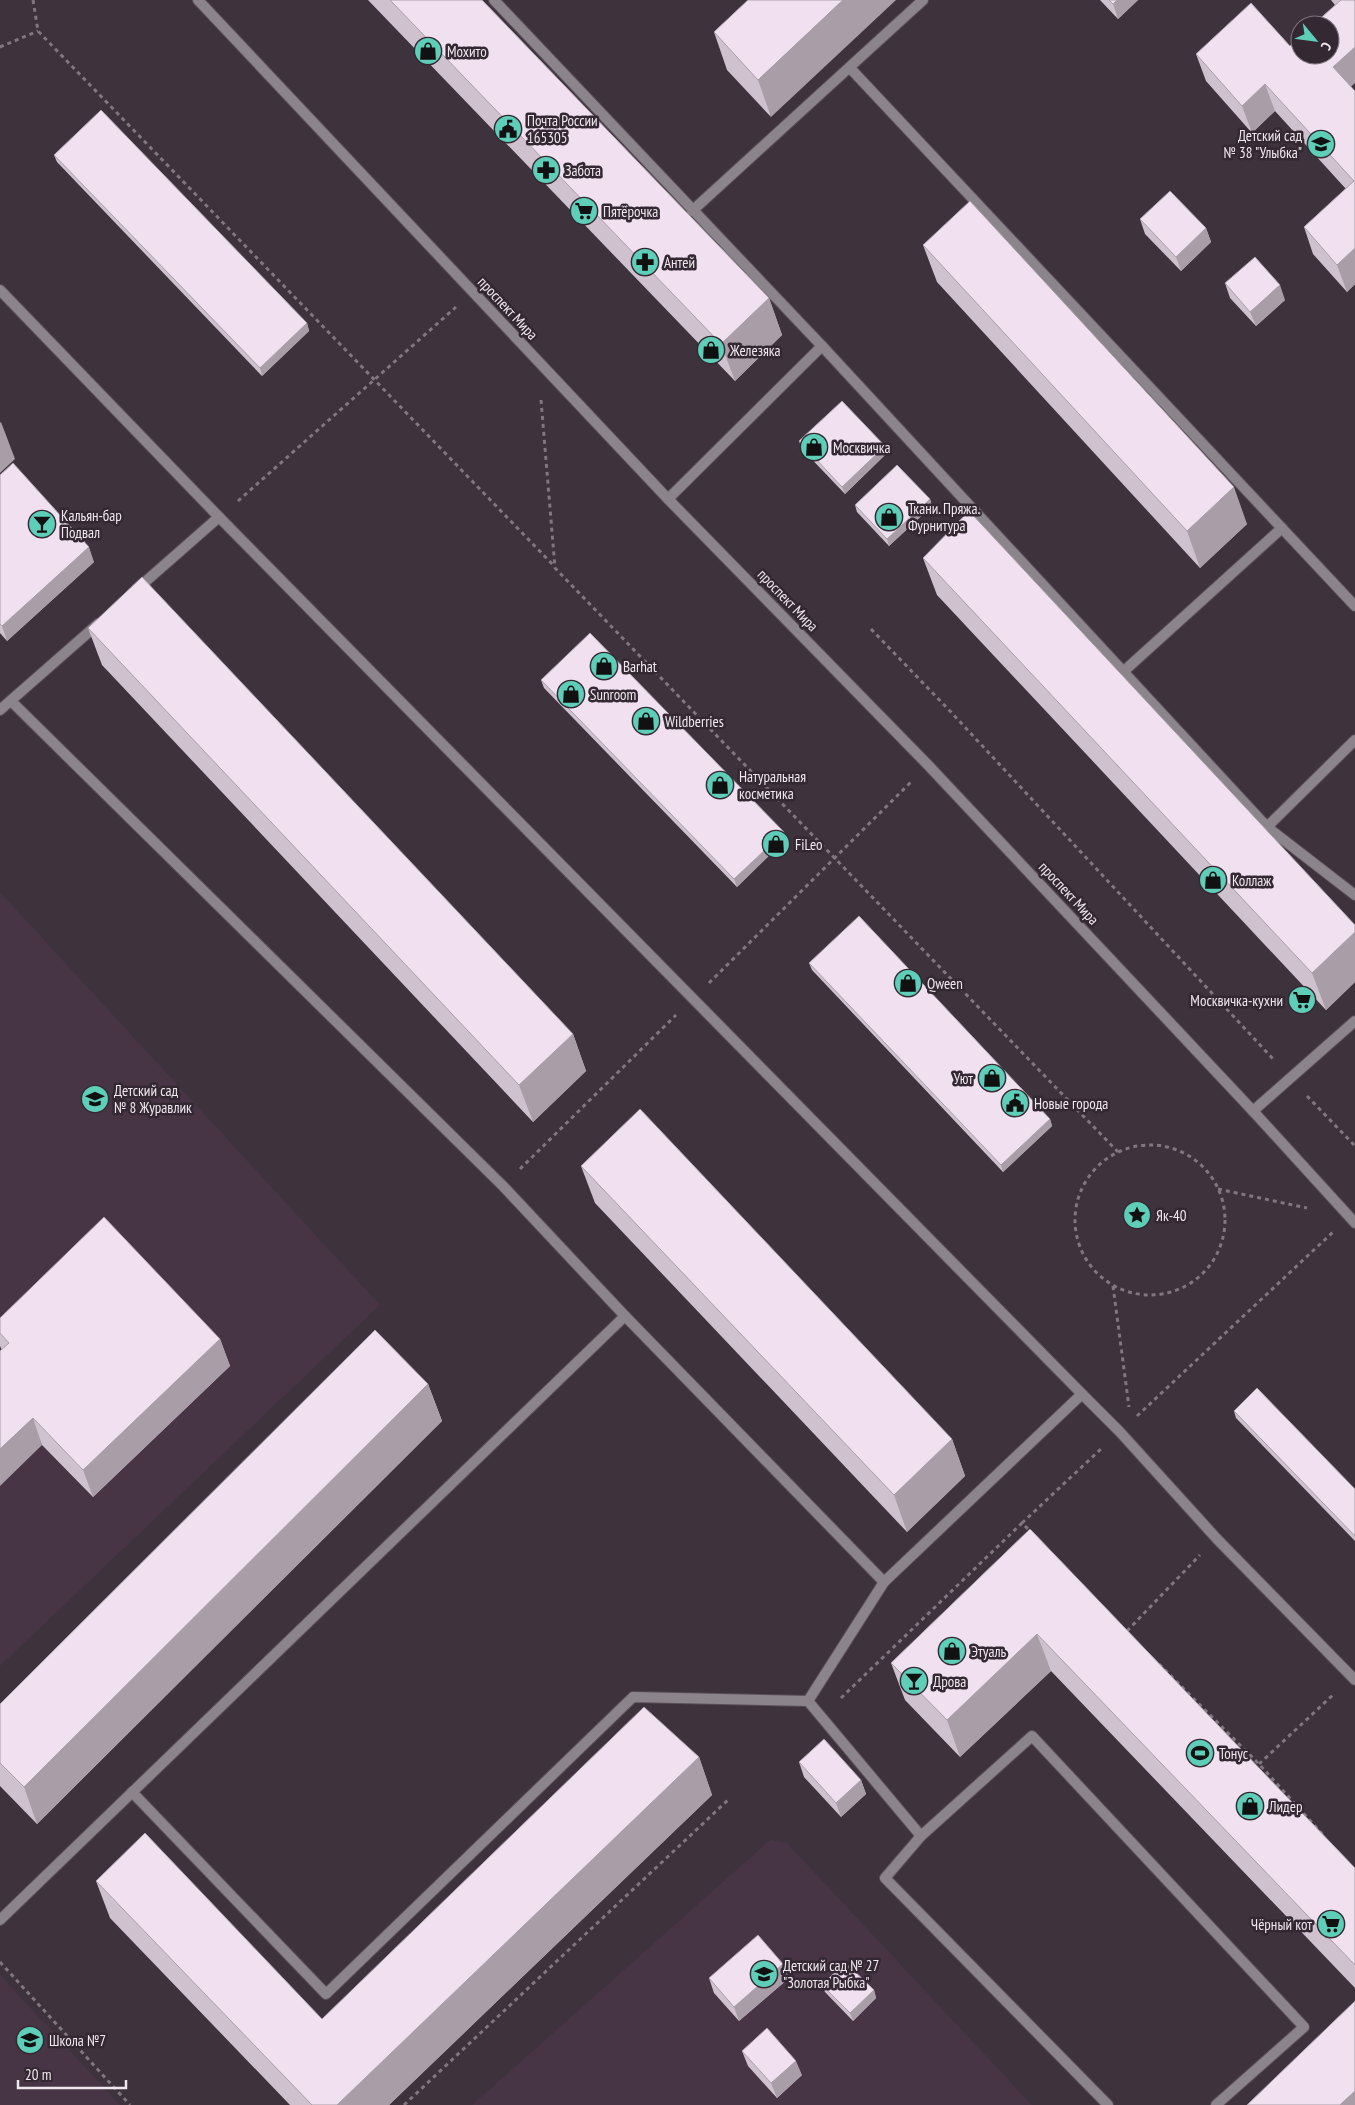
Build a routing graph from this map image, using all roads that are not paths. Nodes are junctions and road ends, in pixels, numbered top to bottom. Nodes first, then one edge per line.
1 (494, 0) edge
2 (923, 0) edge
3 (200, 1) edge
4 (850, 68) junction
5 (692, 211) junction
6 (0, 290) edge
7 (822, 346) junction
8 (668, 499) junction
9 (219, 517) junction
10 (1282, 528) junction
11 (130, 596) edge
12 (1355, 606) edge
13 (108, 615) edge
14 (1124, 671) junction
15 (11, 700) junction
16 (0, 710) edge
17 (1355, 740) edge
18 (1267, 827) junction
19 (1355, 895) edge
20 (1355, 1021) edge
21 (1253, 1111) junction
22 (1352, 1220) edge
23 (625, 1316) junction
24 (1082, 1394) junction
25 (884, 1582) junction
26 (1353, 1679) edge
27 (808, 1700) junction
28 (132, 1792) junction
29 (921, 1836) junction
30 (0, 1920) edge
31 (1108, 2105) edge
32 (1216, 2105) edge

1 - 5 street
2 - 4 street
3 - 8 street, проспект Мира
4 - 5 street
4 - 10 street
5 - 7 street
6 - 9 street
7 - 8 street
7 - 14 street
8 - 21 street, проспект Мира
9 - 11 street
9 - 24 street
10 - 12 street
10 - 14 street
13 - 15 street
14 - 18 street
15 - 16 street
15 - 23 street
17 - 18 street
18 - 19 street
20 - 21 street
21 - 22 street, проспект Мира
23 - 25 street
23 - 28 street
24 - 25 street
24 - 26 street
25 - 27 street
27 - 28 street
27 - 29 street
28 - 30 street
29 - 31 street
29 - 32 street

